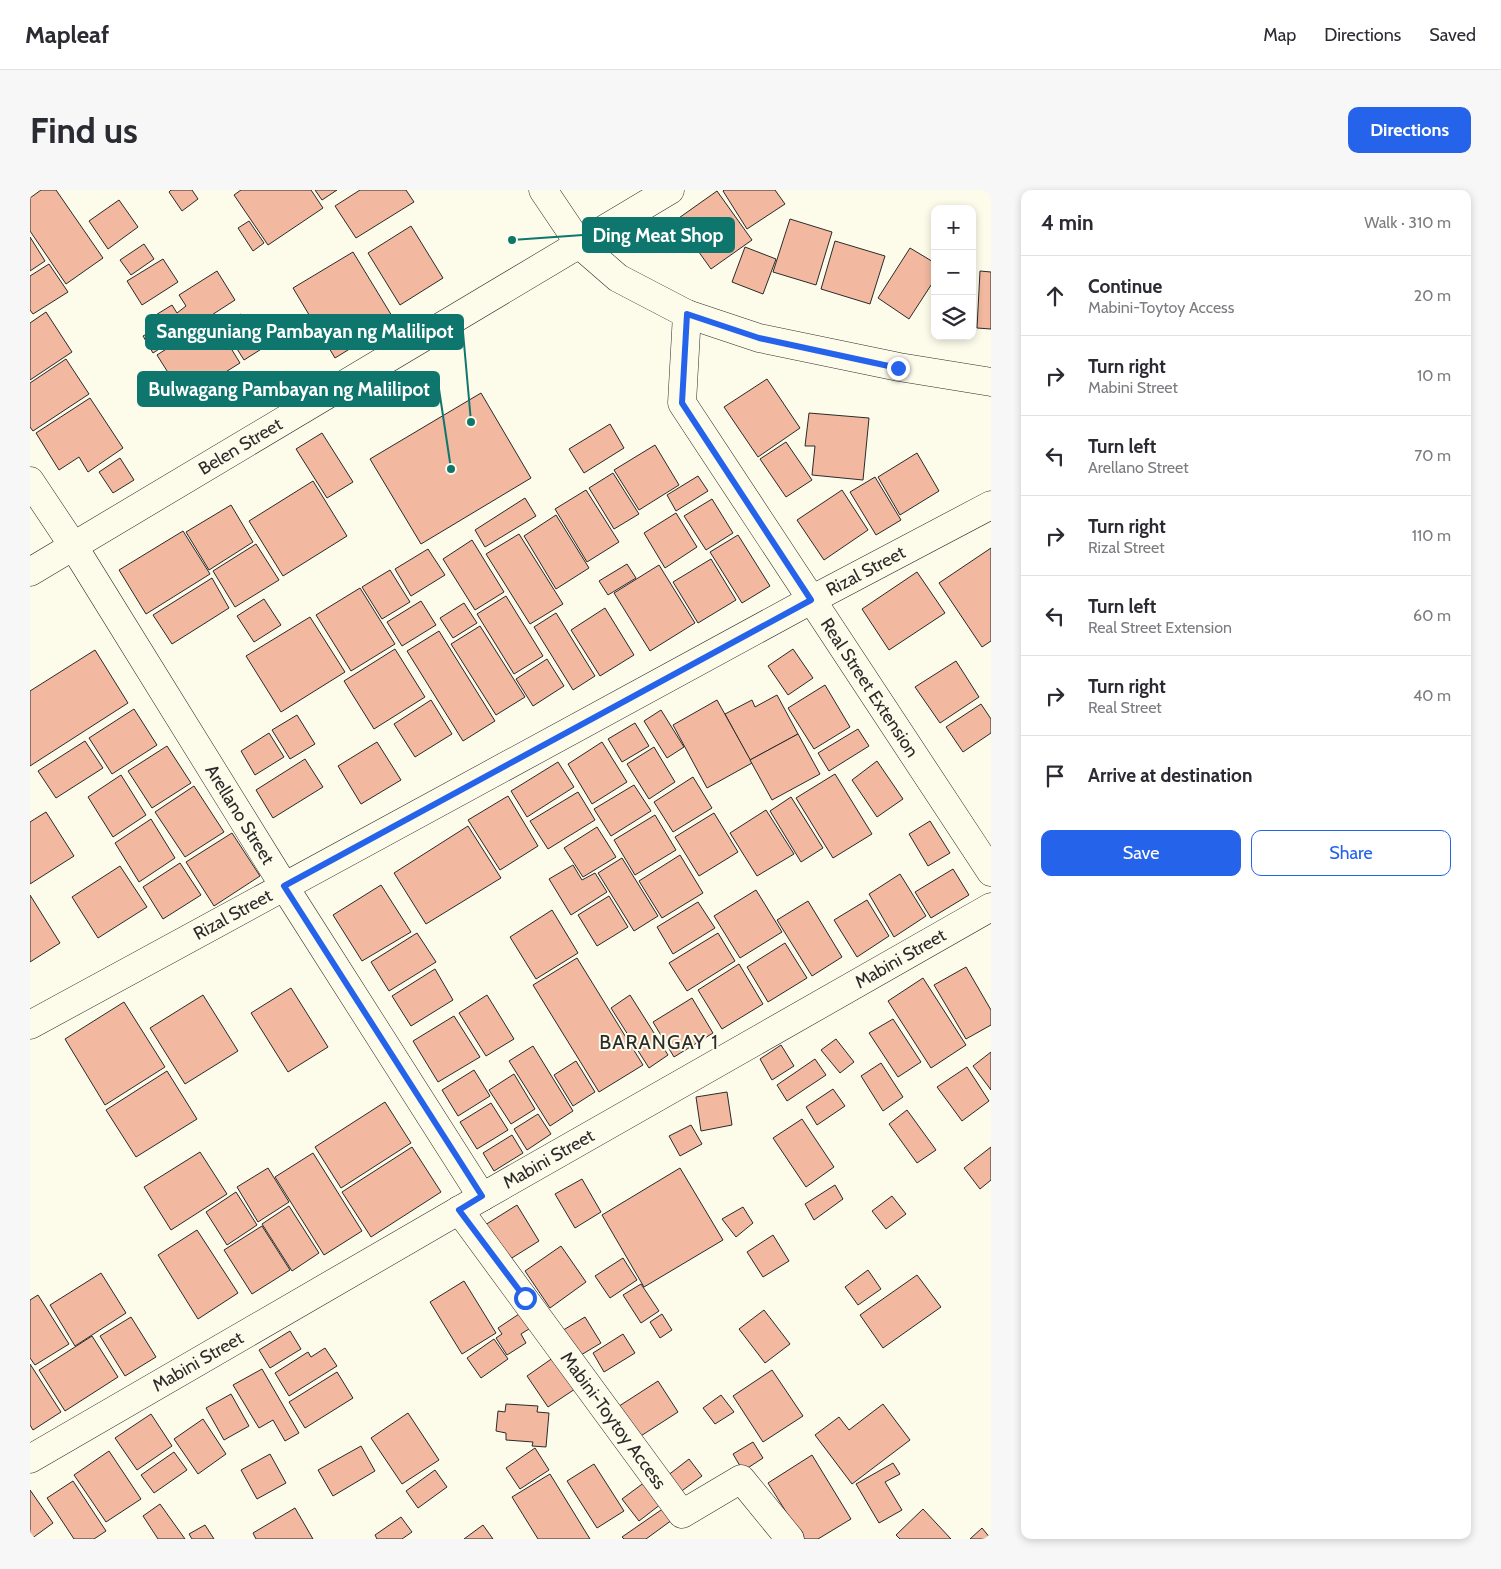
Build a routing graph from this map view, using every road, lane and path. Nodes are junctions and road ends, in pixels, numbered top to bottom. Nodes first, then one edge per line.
1 (543, 190) edge
2 (670, 190) edge
3 (580, 245) junction
4 (687, 314) junction
5 (991, 382) edge
6 (30, 481) edge
7 (991, 504) edge
8 (74, 547) junction
9 (30, 572) edge
10 (811, 600) junction
11 (991, 872) edge
12 (284, 886) junction
13 (991, 907) edge
14 (30, 1025) edge
15 (482, 1196) junction
16 (459, 1210) junction
17 (30, 1459) edge
18 (790, 1539) edge

1 - 3 street
2 - 3 street, Belen Street
3 - 4 street
3 - 8 street, Belen Street
4 - 5 street
4 - 10 street, Real Street Extension
6 - 8 street, Arellano Street
7 - 10 street, Rizal Street
8 - 9 street, Belen Street
8 - 12 street, Arellano Street
10 - 11 street, Real Street Extension
10 - 12 street, Rizal Street
12 - 14 street, Rizal Street
12 - 15 street, Arellano Street
13 - 15 street, Mabini Street
15 - 16 street, Mabini Street
16 - 17 street, Mabini Street
16 - 18 street, Mabini-Toytoy Access

